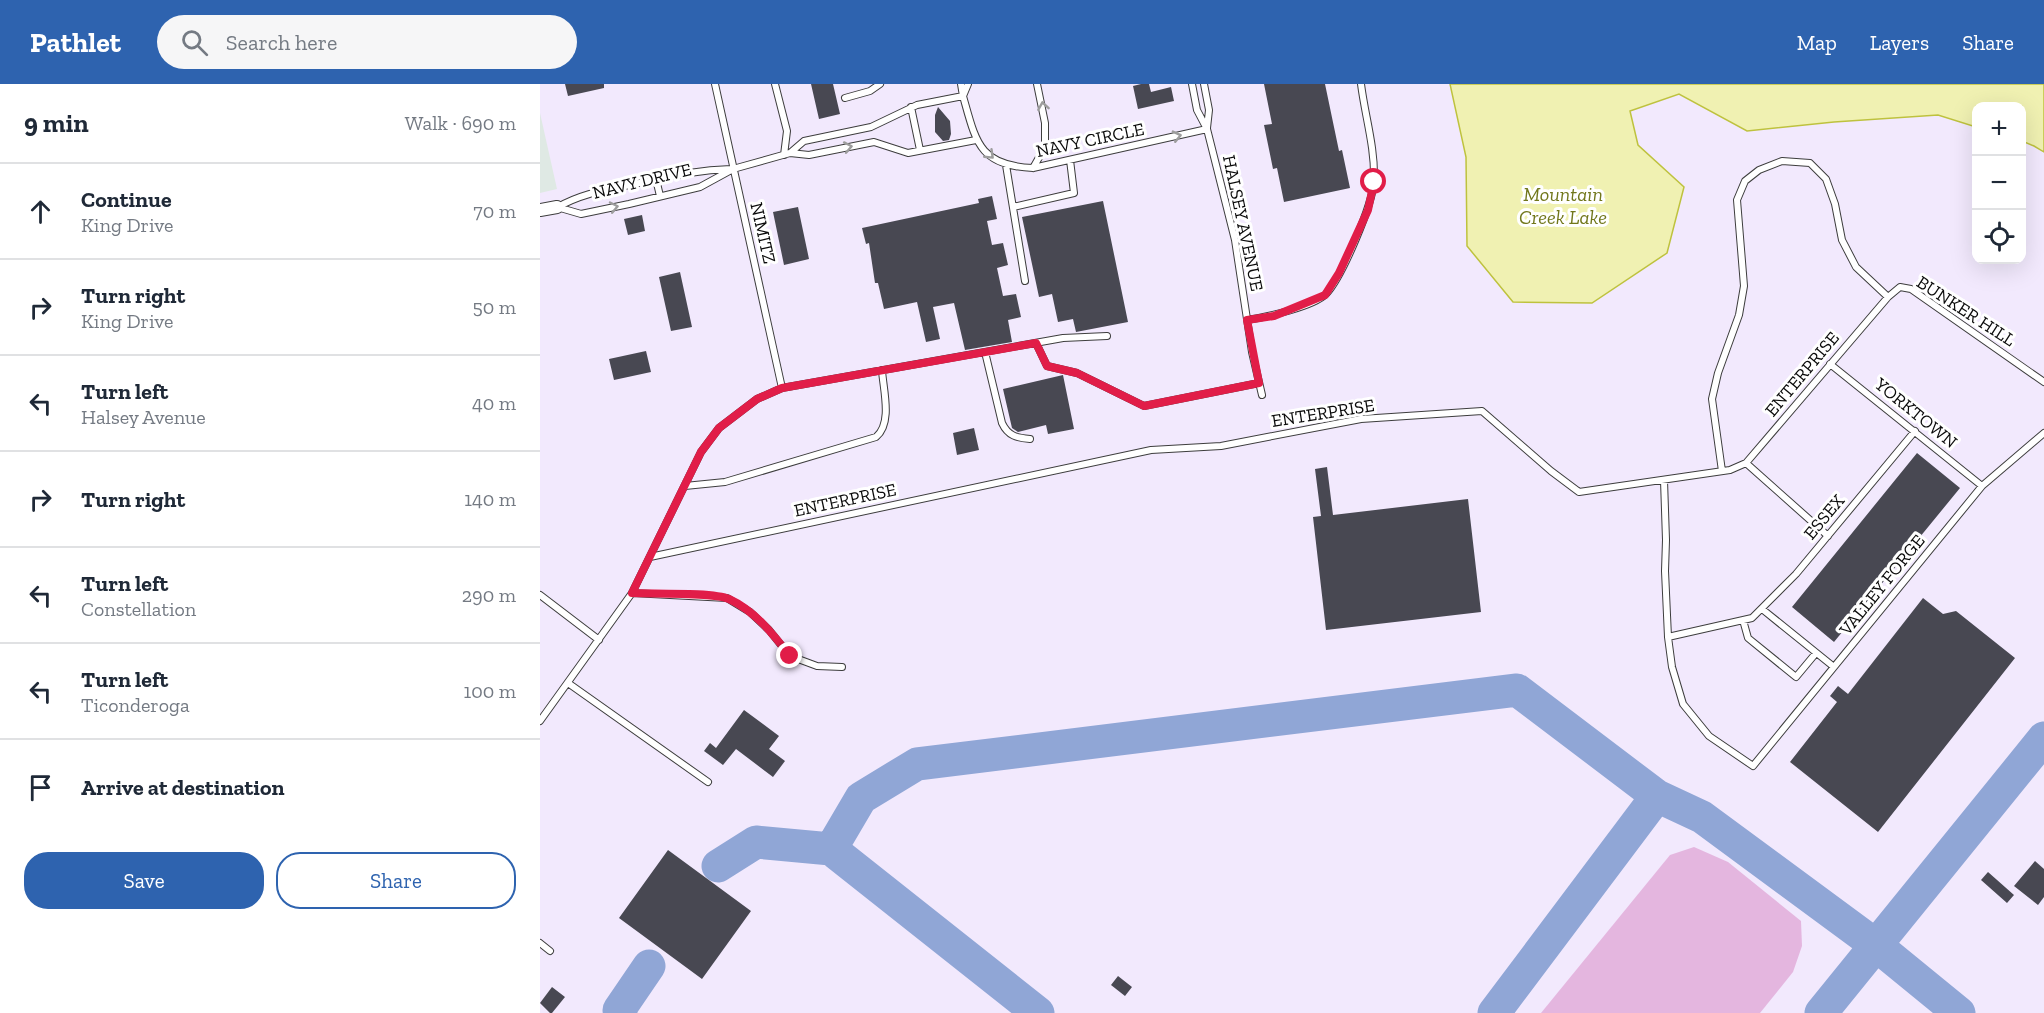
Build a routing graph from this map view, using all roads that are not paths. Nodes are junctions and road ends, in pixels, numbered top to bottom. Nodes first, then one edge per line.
1 (715, 84) edge
2 (775, 84) edge
3 (880, 84) edge
4 (960, 84) edge
5 (968, 84) edge
6 (1037, 84) edge
7 (1192, 84) edge
8 (1204, 84) edge
9 (1361, 84) edge
10 (963, 96) junction
11 (845, 98) dead end
12 (911, 107) junction
13 (1207, 129) junction
14 (976, 140) junction
15 (920, 150) junction
16 (787, 154) junction
17 (1070, 160) junction
18 (1006, 165) junction
19 (1033, 168) junction
20 (734, 170) junction
21 (656, 179) junction
22 (660, 196) junction
23 (557, 207) junction
24 (1013, 207) junction
25 (540, 210) edge
26 (1025, 281) dead end
27 (1900, 287) joint
28 (1888, 297) junction
29 (1247, 320) junction
30 (1107, 336) dead end
31 (1036, 343) junction
32 (985, 352) junction
33 (1830, 364) junction
34 (882, 370) junction
35 (2044, 382) edge
36 (1259, 383) junction
37 (782, 388) junction
38 (1262, 395) dead end
39 (1916, 431) junction
40 (2044, 433) edge
41 (1030, 440) dead end
42 (1746, 463) junction
43 (1722, 471) junction
44 (1664, 480) junction
45 (685, 486) junction
46 (1982, 486) junction
47 (1828, 536) junction
48 (650, 557) junction
49 (632, 593) junction
50 (540, 595) edge
51 (1762, 609) junction
52 (1743, 620) junction
53 (1668, 638) junction
54 (598, 640) junction
55 (1816, 653) junction
56 (842, 667) dead end
57 (1834, 667) junction
58 (568, 683) junction
59 (540, 721) edge
60 (708, 782) dead end
61 (540, 943) edge
62 (550, 951) dead end

1 - 20 lane, NIMITZ
2 - 16 lane
3 - 11 lane
4 - 10 lane
5 - 10 lane
19 -> 6 lane
7 - 13 lane, HALSEY AVENUE
8 - 13 lane, HALSEY AVENUE
9 - 29 lane
10 - 12 lane, NAVY DRIVE
10 - 14 lane
12 - 15 lane
12 - 16 lane, NAVY DRIVE
17 -> 13 lane, NAVY CIRCLE
13 - 29 lane, HALSEY AVENUE
14 - 15 lane, NAVY DRIVE
14 -> 18 lane
16 -> 15 lane, NAVY DRIVE
16 - 20 lane, NAVY DRIVE
17 - 19 lane, NAVY CIRCLE
17 - 24 lane
18 - 19 lane, NAVY CIRCLE
18 - 24 lane
20 - 21 lane, NAVY DRIVE
20 - 22 lane, NAVY DRIVE
20 - 37 lane, NIMITZ
21 - 22 lane
21 - 23 lane, NAVY DRIVE
23 -> 22 lane, NAVY DRIVE
23 - 25 street, NAVY DRIVE
24 - 26 lane
27 - 28 lane, ENTERPRISE
27 - 35 lane, BUNKER HILL
28 - 33 lane, ENTERPRISE
28 - 43 lane
29 - 36 lane, HALSEY AVENUE
30 - 31 lane
31 - 32 lane
31 - 36 lane
32 - 34 lane
32 - 41 lane
33 - 39 lane, YORKTOWN
33 - 42 lane, ENTERPRISE
34 - 37 lane
34 - 45 lane
36 - 38 lane, HALSEY AVENUE
37 - 45 lane
39 - 46 lane, YORKTOWN
39 - 47 lane, ESSEX
40 - 46 lane, VALLEY FORGE
42 - 43 lane, ENTERPRISE
42 - 47 lane
43 - 44 lane, ENTERPRISE
44 - 48 lane, ENTERPRISE
44 - 53 lane
45 - 48 lane
46 - 57 lane, VALLEY FORGE
47 - 51 lane, ESSEX
48 - 49 lane
49 - 54 lane
49 - 56 lane
50 - 54 lane
51 - 52 lane, ESSEX
51 - 55 lane
52 - 53 lane
52 - 55 lane
53 - 57 lane, VALLEY FORGE
54 - 58 lane
55 - 57 lane
58 - 59 lane
58 - 60 lane
61 - 62 lane

